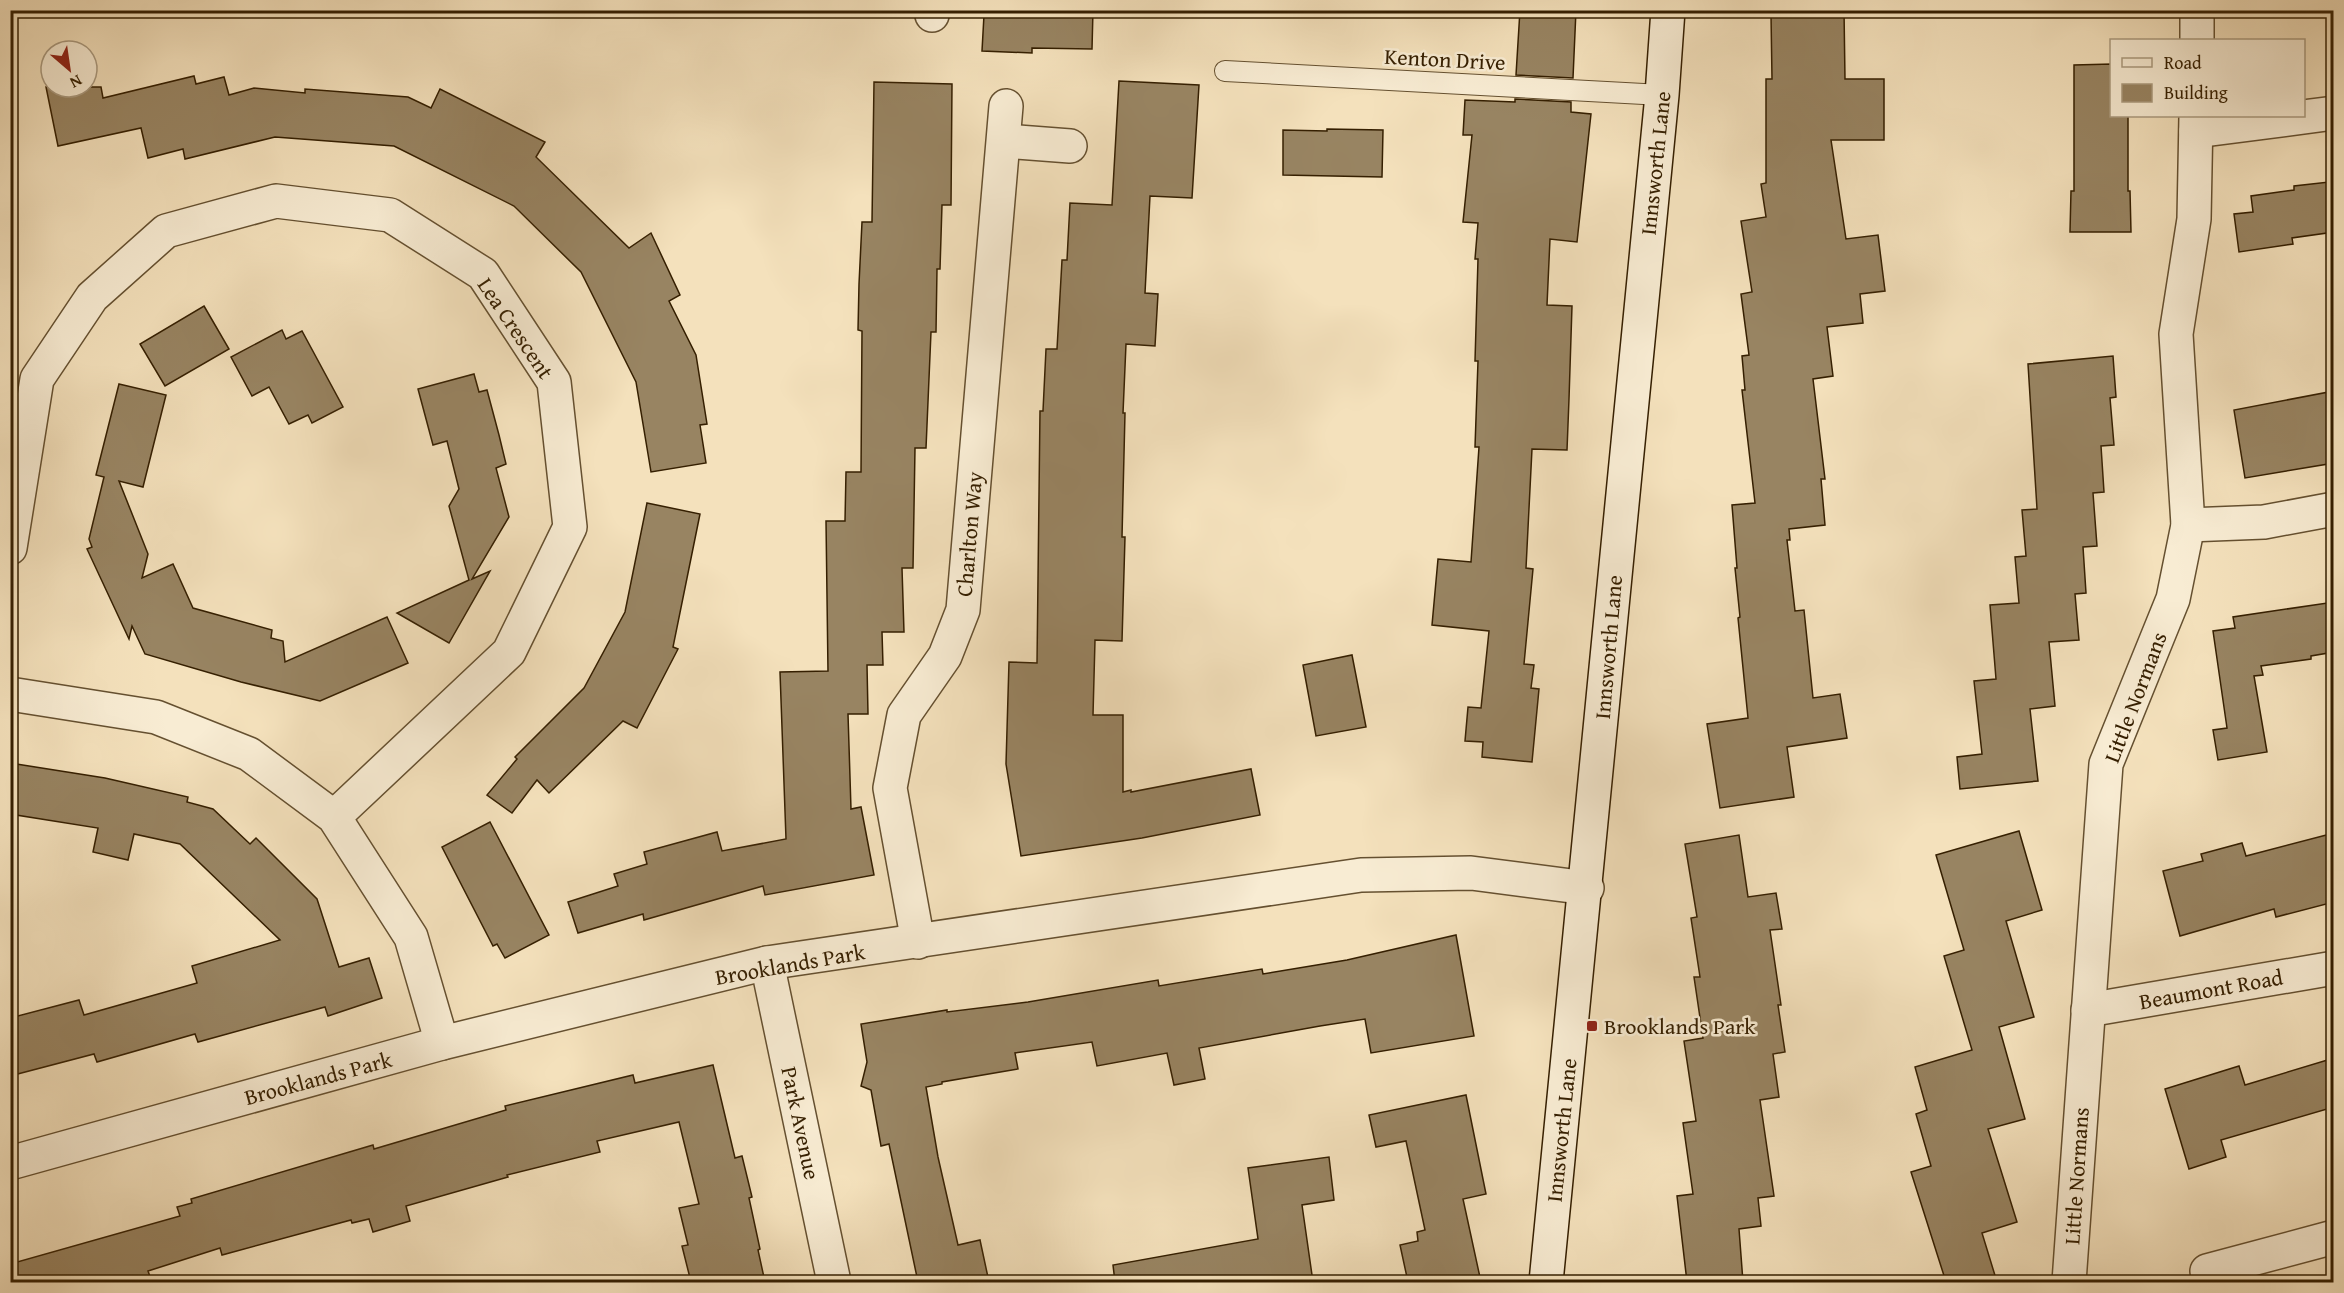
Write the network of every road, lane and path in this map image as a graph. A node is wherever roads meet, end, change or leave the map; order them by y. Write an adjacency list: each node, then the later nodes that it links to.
1 (1668, 10): 5 (street, Innsworth Lane)
2 (2197, 10): 3 (street)
3 (2196, 39)
4 (1225, 71): 5 (lane, Kenton Drive)
5 (1662, 95): 18 (street, Innsworth Lane)
6 (1006, 106): 11 (street, Charlton Way)
7 (2334, 113): 8 (street)
8 (2305, 115)
9 (2279, 117): 10 (street)
10 (2196, 123): 14 (street, Little Normans)
11 (1004, 141): 12 (street); 19 (street, Charlton Way)
12 (1070, 146)
13 (2334, 509): 14 (street)
14 (2188, 525): 22 (street, Little Normans)
15 (10, 548): 17 (street, Lea Crescent)
16 (10, 694): 17 (street)
17 (334, 817): 23 (street)
18 (1587, 888): 19 (street, Brooklands Park); 28 (street, Innsworth Lane)
19 (918, 942): 20 (street, Brooklands Park)
20 (767, 963): 23 (street, Brooklands Park); 27 (street, Park Avenue)
21 (2334, 968): 22 (street, Beaumont Road)
22 (2088, 1010): 29 (street, Little Normans)
23 (442, 1043): 24 (street, Brooklands Park)
24 (10, 1163)
25 (2334, 1237): 26 (street)
26 (2207, 1270)
27 (834, 1282)
28 (1546, 1282)
29 (2069, 1282)

